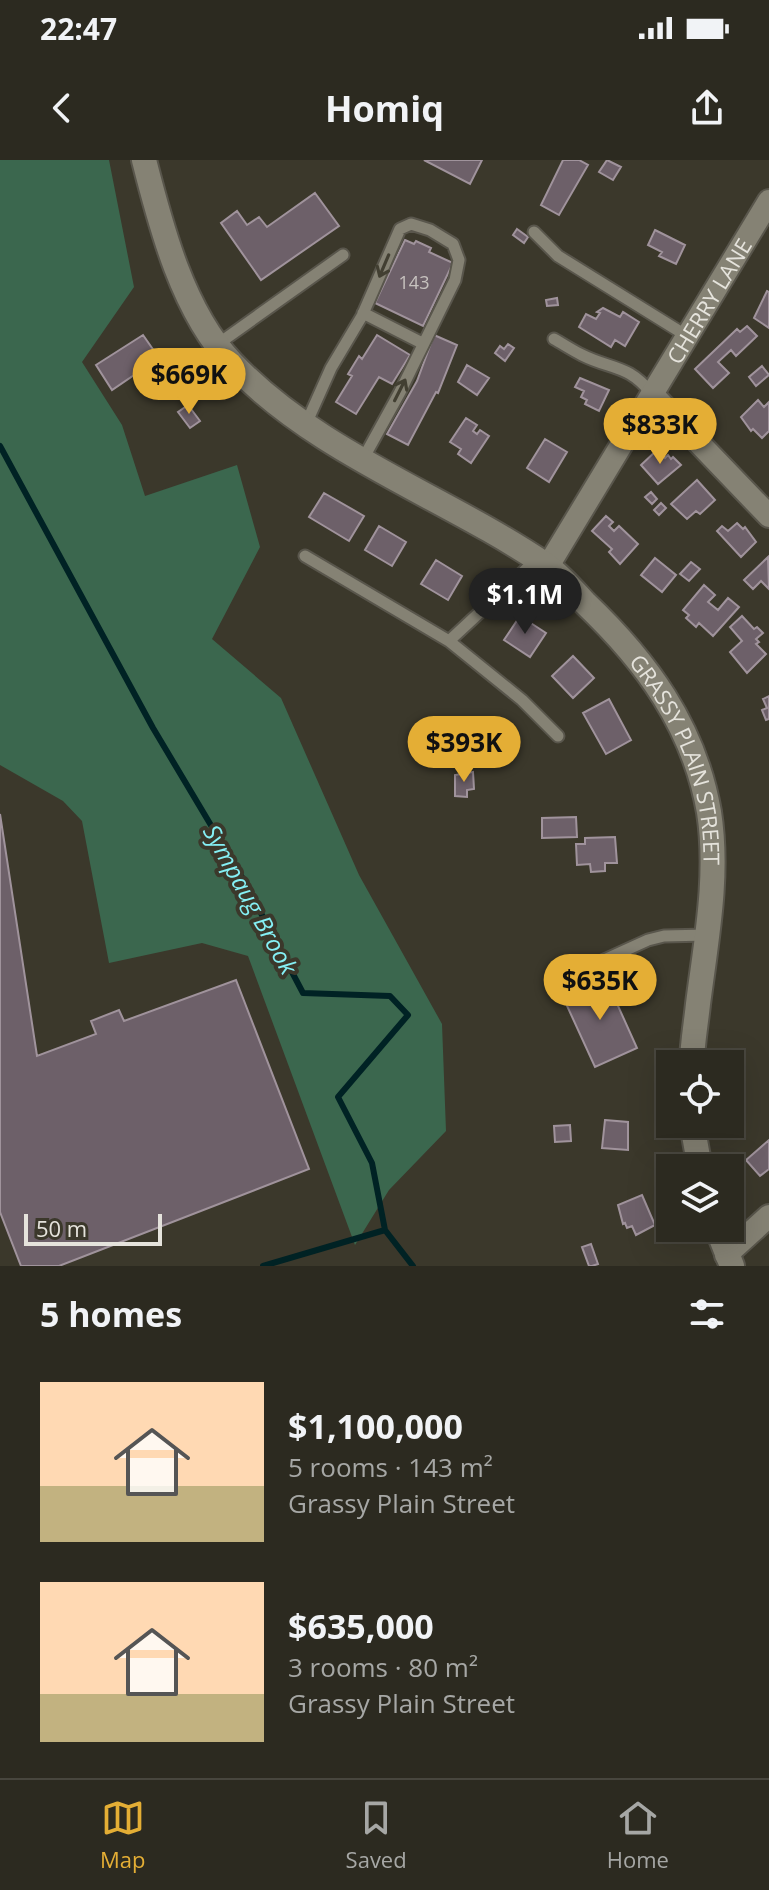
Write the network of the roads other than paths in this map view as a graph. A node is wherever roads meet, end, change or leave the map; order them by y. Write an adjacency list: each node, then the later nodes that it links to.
1 (144, 160): 9 (main road, GRASSY PLAIN STREET)
2 (769, 201): 6 (street, CHERRY LANE)
3 (534, 232): 6 (lane)
4 (343, 255): 9 (lane)
5 (363, 313): 8 (lane); 8 (lane, one-way to 5); 11 (lane)
6 (687, 336): 10 (street, CHERRY LANE)
7 (554, 339): 10 (lane)
8 (422, 343): 12 (lane, one-way to 8)
9 (218, 344): 11 (main road, GRASSY PLAIN STREET)
10 (652, 394): 13 (street); 15 (street, CHERRY LANE)
11 (306, 424): 12 (main road, GRASSY PLAIN STREET)
12 (363, 459): 15 (main road, GRASSY PLAIN STREET)
13 (769, 516)
14 (305, 556): 16 (lane)
15 (542, 563): 16 (lane); 18 (main road, GRASSY PLAIN STREET)
16 (449, 641): 17 (lane)
17 (558, 736)
18 (707, 935): 19 (lane); 20 (main road, GRASSY PLAIN STREET)
19 (569, 976)
20 (694, 1050)
21 (769, 1216): 22 (street)
22 (729, 1260)

